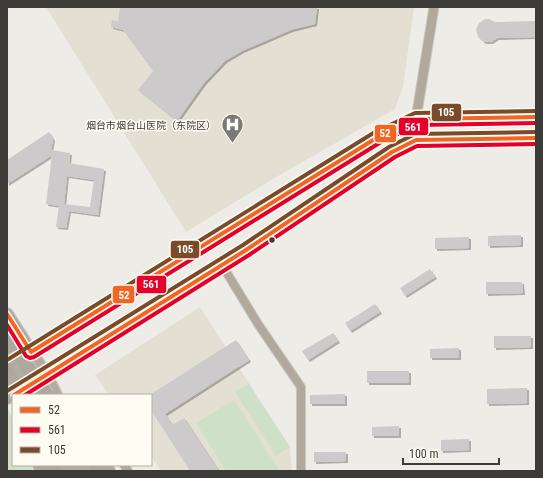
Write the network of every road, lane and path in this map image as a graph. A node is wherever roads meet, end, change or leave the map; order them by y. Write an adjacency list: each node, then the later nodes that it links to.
1 (434, 7): 3 (street)
2 (536, 117): 3 (main road)
3 (416, 119): 5 (street); 10 (main road)
4 (536, 138): 5 (main road)
5 (416, 140): 6 (main road)
6 (222, 265): 13 (main road); 20 (street)
7 (7, 314): 10 (main road)
8 (7, 337): 17 (highway, bridge)
9 (7, 340): 16 (main road, bridge)
10 (31, 352): 12 (main road); 13 (main road)
11 (7, 356): 15 (main road, bridge)
12 (7, 369): 19 (highway, bridge)
13 (46, 375): 14 (main road); 18 (main road)
14 (13, 394)
15 (30, 394)
16 (41, 394)
17 (46, 394)
18 (56, 394)
19 (11, 395)
20 (301, 471)

